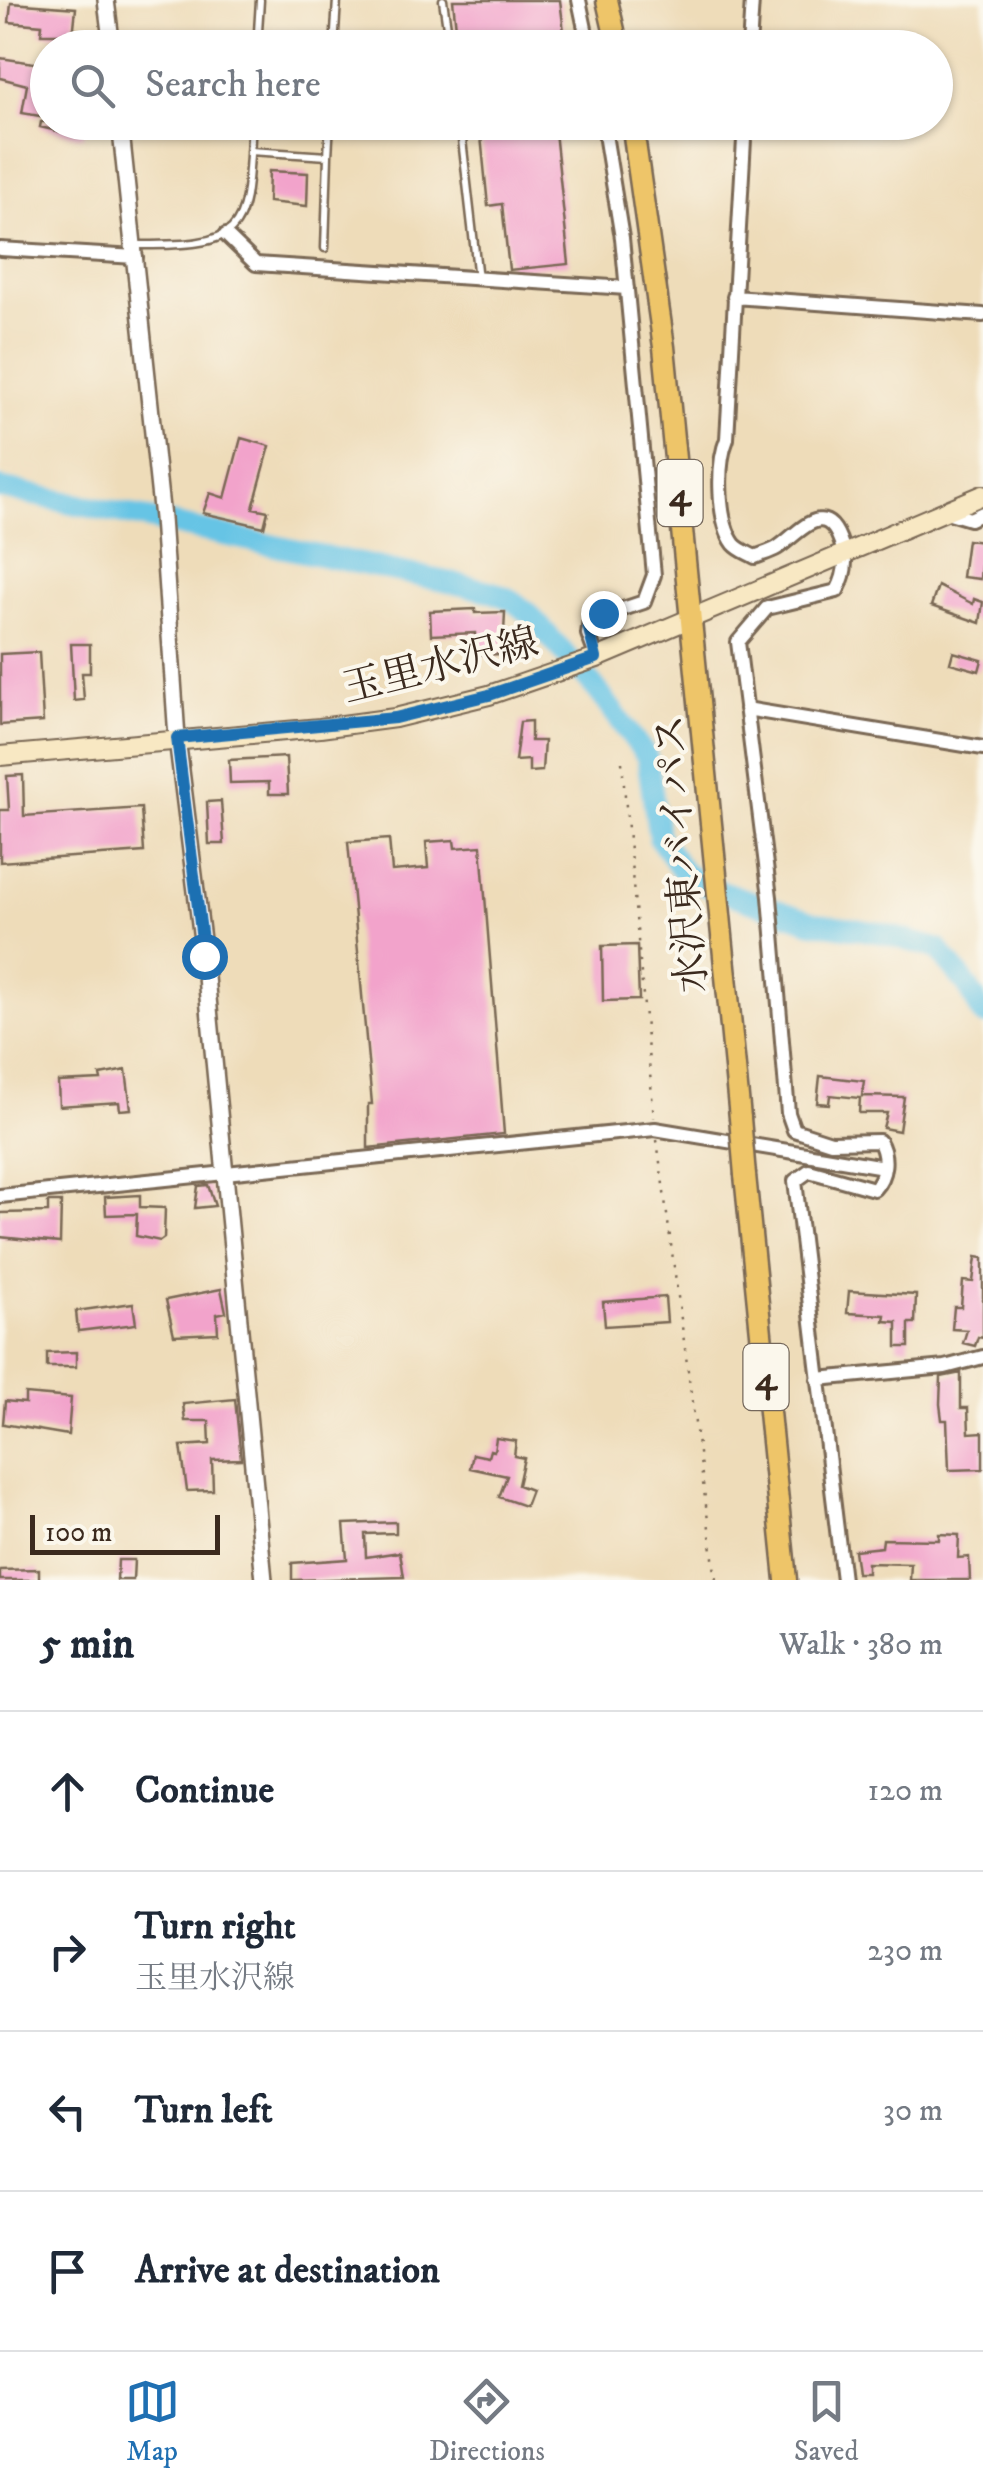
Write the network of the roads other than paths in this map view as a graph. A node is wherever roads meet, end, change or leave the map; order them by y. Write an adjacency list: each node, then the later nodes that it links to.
1 (106, 0): 8 (street)
2 (260, 0): 9 (lane)
3 (337, 0): 10 (lane)
4 (443, 0): 11 (lane)
5 (579, 0): 12 (street)
6 (607, 0): 13 (highway)
7 (752, 0): 14 (street)
8 (110, 30)
9 (258, 30)
10 (335, 30)
11 (447, 30)
12 (585, 30)
13 (614, 30)
14 (750, 30)
15 (122, 140): 27 (street)
16 (251, 140): 22 (lane)
17 (329, 140): 23 (lane)
18 (462, 140): 28 (lane)
19 (605, 140): 29 (street)
20 (635, 140): 36 (highway, 水沢東バイパス / 4)
21 (744, 140): 30 (street)
22 (250, 151): 23 (lane); 24 (lane)
23 (328, 156): 26 (lane)
24 (226, 235): 27 (lane); 28 (street)
25 (0, 248): 27 (street)
26 (325, 248)
27 (135, 251): 39 (street)
28 (478, 279): 29 (street)
29 (626, 288): 37 (street)
30 (734, 297): 31 (street); 35 (street)
31 (983, 315)
32 (983, 495): 33 (main road, 玉里水沢線)
33 (944, 511): 34 (street); 35 (main road, 玉里水沢線)
34 (983, 513)
35 (844, 550): 36 (main road, 玉里水沢線); 38 (street)
36 (693, 615): 37 (main road, 玉里水沢線); 48 (highway, 水沢東バイパス / 4, bridge)
37 (596, 658): 39 (main road, 玉里水沢線)
38 (746, 709): 40 (street); 42 (street)
39 (177, 738): 41 (main road, 玉里水沢線); 43 (street)
40 (983, 748)
41 (0, 756)
42 (884, 1167): 43 (street); 46 (street)
43 (226, 1172): 44 (street); 47 (street)
44 (0, 1196)
45 (983, 1357): 46 (street)
46 (818, 1379): 49 (street)
47 (264, 1580)
48 (786, 1580)
49 (842, 1580)

